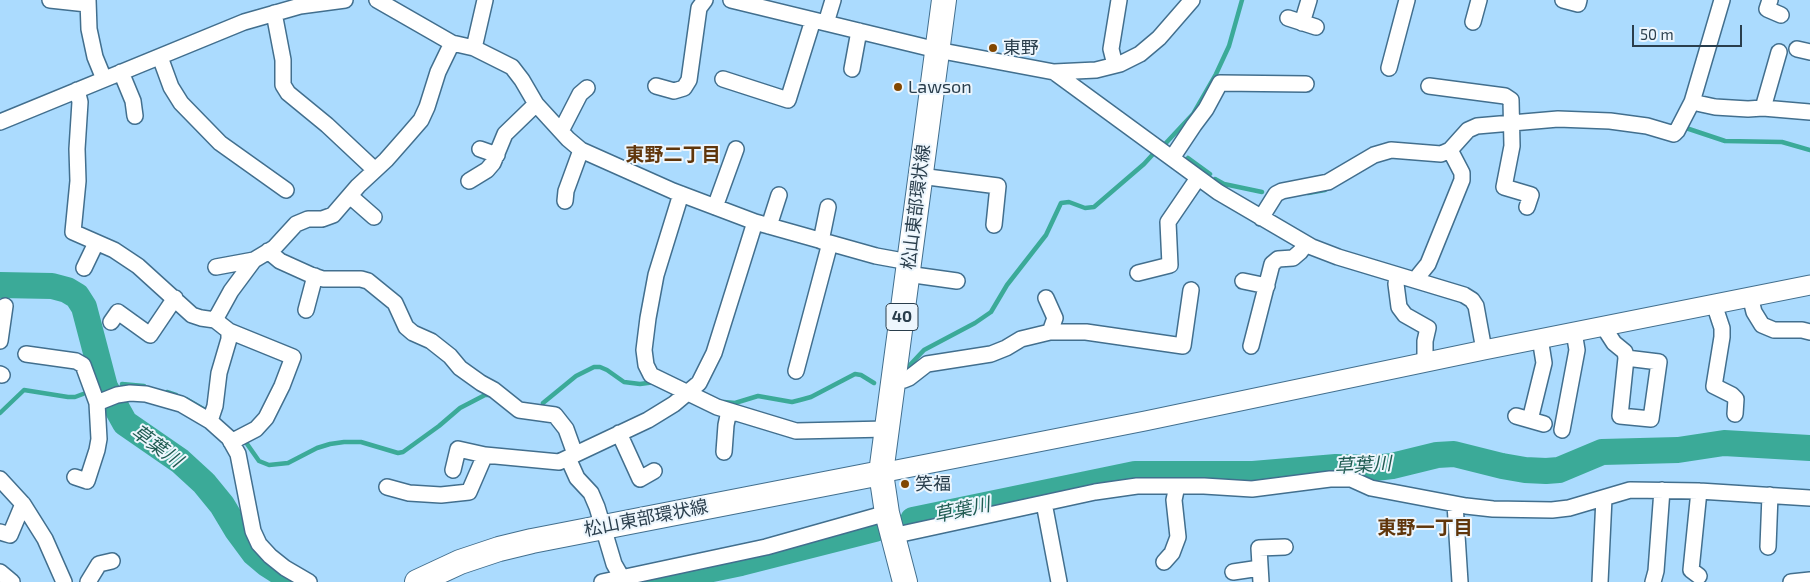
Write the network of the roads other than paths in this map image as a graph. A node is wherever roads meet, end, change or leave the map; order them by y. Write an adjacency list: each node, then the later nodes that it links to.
1 (50, 0): 18 (street)
2 (345, 0): 20 (street)
3 (377, 0): 26 (street)
4 (485, 0): 27 (street)
5 (705, 0): 41 (street)
6 (731, 0): 19 (street)
7 (832, 0): 22 (street)
8 (944, 0): 28 (main road, 松山東部環状線 / 40)
9 (1119, 0): 32 (street)
10 (1192, 0): 32 (street)
11 (1309, 0): 23 (street)
12 (1407, 0): 31 (street)
13 (1478, 0): 24 (street)
14 (1563, 0): 15 (street)
15 (1579, 0)
16 (1722, 0): 45 (street)
17 (1770, 0): 21 (street)
18 (88, 2): 40 (street)
19 (760, 3): 22 (street)
20 (274, 13): 30 (street); 59 (street)
21 (1781, 15)
22 (819, 21): 25 (street); 38 (street)
23 (1302, 22)
24 (1473, 22)
25 (859, 31): 28 (street); 34 (street)
26 (452, 43): 27 (street); 59 (street)
27 (474, 48): 46 (street)
28 (937, 50): 36 (street); 60 (main road, 松山東部環状線 / 40)
29 (1779, 52): 33 (street)
30 (160, 57): 35 (street); 63 (street)
31 (1387, 58)
32 (1115, 65): 36 (street)
33 (1774, 68): 37 (street); 47 (street)
34 (852, 69)
35 (121, 72): 40 (street); 49 (street)
36 (1054, 72): 58 (street)
37 (1789, 72)
38 (723, 79)
39 (1298, 79): 58 (street)
40 (104, 80): 44 (street)
41 (656, 86)
42 (1428, 86): 51 (street)
43 (588, 88): 52 (street)
44 (77, 90): 50 (street); 76 (street)
45 (1692, 102): 47 (street); 51 (street)
46 (536, 104): 52 (street); 57 (street)
47 (1763, 108): 48 (street)
48 (1810, 112)
49 (134, 116)
50 (0, 122)
51 (1511, 123): 56 (street); 70 (street)
52 (561, 131): 55 (street)
53 (480, 149): 57 (street)
54 (736, 149): 68 (street)
55 (581, 150): 64 (street); 67 (street)
56 (1450, 150): 72 (street); 86 (street)
57 (496, 155): 62 (street)
58 (1172, 158): 61 (street)
59 (375, 170): 66 (street)
60 (920, 176): 74 (street); 82 (main road, 松山東部環状線 / 40)
61 (1198, 178): 72 (street); 83 (street)
62 (469, 181)
63 (286, 190)
64 (681, 194): 68 (street); 114 (street)
65 (779, 195): 73 (street)
66 (350, 196): 71 (street); 78 (street)
67 (565, 201)
68 (715, 207): 73 (street)
69 (828, 207): 75 (street)
70 (1527, 207)
71 (374, 217)
72 (1261, 218): 77 (street)
73 (762, 224): 75 (street); 114 (street)
74 (994, 226)
75 (826, 242): 82 (street); 112 (street)
76 (96, 243): 81 (street); 93 (street)
77 (1306, 244): 84 (street); 90 (street)
78 (268, 252): 79 (street); 85 (street)
79 (254, 260): 80 (street); 98 (street)
80 (216, 267)
81 (84, 268)
82 (908, 268): 87 (street); 113 (main road, 松山東部環状線 / 40)
83 (1138, 273)
84 (1398, 275): 86 (street); 111 (street)
85 (315, 276): 96 (street); 126 (street)
86 (1415, 280): 108 (street)
87 (957, 281)
88 (1243, 281): 90 (street)
89 (1810, 285): 92 (street)
90 (1267, 286): 107 (street)
91 (1191, 290): 102 (street)
92 (1750, 296): 95 (street); 104 (street)
93 (175, 298): 98 (street); 99 (street)
94 (1046, 298): 102 (street)
95 (1714, 304): 100 (street); 117 (street)
96 (306, 310)
97 (9, 314): 106 (street)
98 (216, 320): 101 (street)
99 (111, 322)
100 (1603, 326): 103 (street); 110 (street)
101 (228, 331): 119 (street); 123 (street)
102 (1050, 332): 113 (street)
103 (1574, 332): 105 (street); 121 (street)
104 (1810, 332)
105 (1540, 338): 108 (street); 118 (street)
106 (0, 341)
107 (1251, 346)
108 (1484, 350): 111 (street)
109 (26, 354): 115 (street)
110 (1626, 358)
111 (1425, 362): 129 (street)
112 (796, 371)
113 (894, 380): 120 (main road, 松山東部環状線 / 40)
114 (690, 393): 116 (street); 122 (street)
115 (106, 400): 119 (street); 130 (street)
116 (729, 411): 120 (street); 124 (street)
117 (1735, 414)
118 (1530, 420)
119 (210, 421): 123 (street)
120 (887, 429): 129 (main road, 松山東部環状線 / 40)
121 (1562, 430)
122 (619, 434): 126 (street); 128 (street)
123 (231, 442): 159 (street)
124 (724, 452)
125 (485, 455): 126 (street); 127 (street); 133 (street)
126 (572, 456): 143 (street)
127 (453, 470)
128 (654, 471)
129 (881, 473): 142 (main road, 松山東部環状線 / 40); 143 (main road, 松山東部環状線)
130 (75, 477)
131 (0, 479): 140 (street)
132 (1177, 486): 139 (street); 141 (street); 149 (street)
133 (387, 487)
134 (1662, 490): 135 (street); 137 (street); 166 (street)
135 (1699, 491): 136 (street); 153 (street)
136 (1770, 495): 138 (street); 147 (street)
137 (1604, 498): 141 (street); 165 (street)
138 (1810, 498)
139 (1044, 503): 145 (street); 163 (street)
140 (23, 504): 144 (street); 157 (street)
141 (1455, 504): 164 (street)
142 (887, 513): 145 (main road, 松山東部環状線 / 40); 154 (street)
143 (603, 526): 154 (street); 160 (main road, 松山東部環状線)
144 (0, 532)
145 (892, 536): 162 (main road, 松山東部環状線 / 40)
146 (1286, 547): 152 (street)
147 (1768, 547)
148 (112, 561): 158 (street)
149 (1164, 562)
150 (0, 572): 156 (street)
151 (1233, 572): 152 (street)
152 (1261, 575)
153 (1699, 576)
154 (622, 578): 161 (street)
155 (1810, 580): 167 (street)
156 (12, 582)
157 (64, 582)
158 (88, 582)
159 (309, 582)
160 (417, 582)
161 (602, 582)
162 (905, 582)
163 (1059, 582)
164 (1460, 582)
165 (1600, 582)
166 (1652, 582)
167 (1791, 582)

